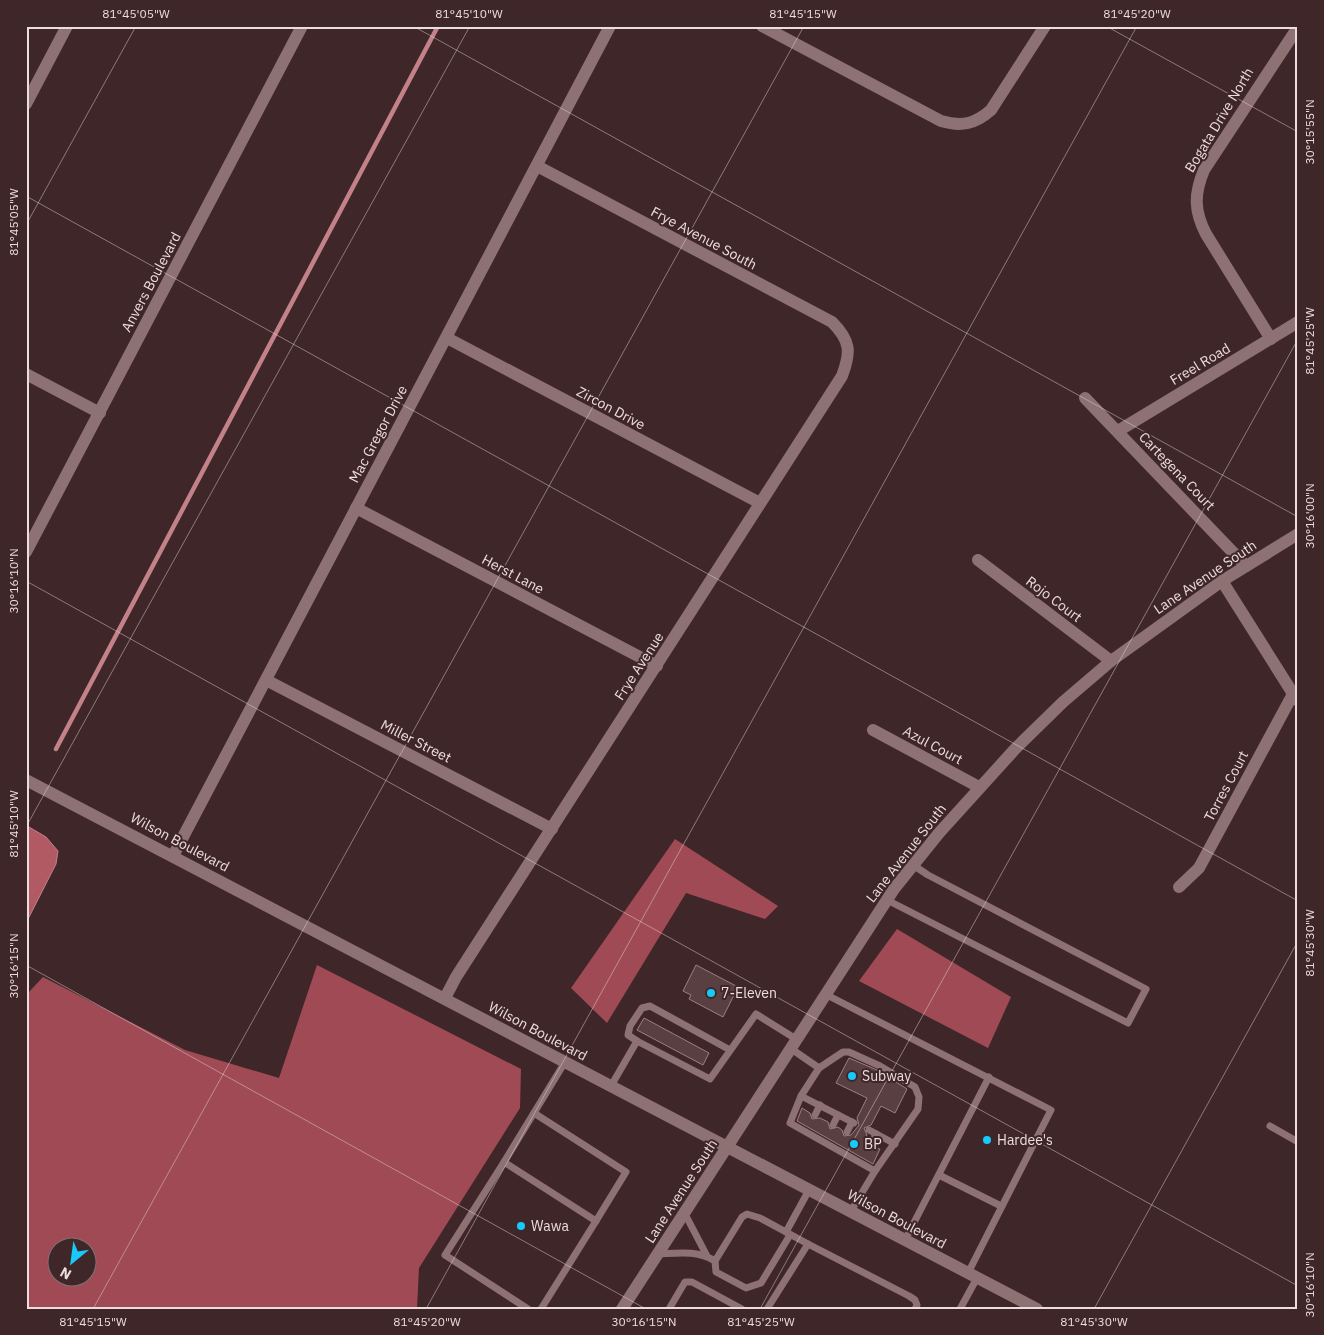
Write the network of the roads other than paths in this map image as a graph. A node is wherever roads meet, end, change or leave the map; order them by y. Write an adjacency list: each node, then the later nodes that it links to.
1 (67, 26): 7 (street)
2 (302, 26): 15 (street, Anvers Boulevard)
3 (610, 26): 8 (street, Mac Gregor Drive)
4 (762, 26): 5 (street)
5 (1045, 26)
6 (1298, 26): 11 (street, Bogata Drive North)
7 (26, 104)
8 (537, 166): 10 (street, Mac Gregor Drive); 12 (street, Frye Avenue South)
9 (1298, 322): 11 (street, Freel Road)
10 (447, 338): 17 (street, Zircon Drive); 18 (street, Mac Gregor Drive)
11 (1271, 339): 16 (street, Freel Road)
12 (848, 346): 17 (street, Frye Avenue)
13 (26, 374): 15 (street)
14 (1085, 398): 16 (street, Cartegena Court)
15 (100, 413): 20 (street, Anvers Boulevard)
16 (1118, 431): 22 (street, Cartegena Court)
17 (760, 504): 25 (street, Frye Avenue)
18 (356, 508): 25 (street, Herst Lane); 26 (street, Mac Gregor Drive)
19 (1298, 534): 22 (street, Lane Avenue South)
20 (26, 552)
21 (978, 560): 24 (street, Rojo Court)
22 (1246, 566): 23 (street, Lane Avenue South)
23 (1222, 581): 24 (street, Lane Avenue South); 27 (street)
24 (1111, 662): 30 (street, Lane Avenue South)
25 (657, 666): 31 (street, Frye Avenue)
26 (266, 680): 31 (street, Miller Street); 32 (street, Mac Gregor Drive)
27 (1295, 698): 34 (street, Torres Court)
28 (873, 730): 30 (street, Azul Court)
29 (26, 780): 32 (street, Wilson Boulevard)
30 (980, 787): 33 (street, Lane Avenue South)
31 (552, 829): 37 (street, Frye Avenue)
32 (173, 856): 37 (street, Wilson Boulevard)
33 (913, 865): 35 (street, Lane Avenue South); 35 (lane)
34 (1179, 887)
35 (887, 900): 36 (street, Lane Avenue South)
36 (825, 994): 39 (street, Lane Avenue South); 43 (lane)
37 (445, 998): 41 (street, Wilson Boulevard)
38 (637, 1041): 40 (lane); 40 (lane); 44 (lane)
39 (793, 1043): 40 (lane); 42 (lane); 56 (street, Lane Avenue South)
40 (730, 1050)
41 (565, 1062): 44 (street, Wilson Boulevard); 47 (lane)
42 (819, 1068): 45 (lane); 55 (lane)
43 (989, 1077): 59 (lane); 61 (lane)
44 (611, 1086): 56 (street, Wilson Boulevard)
45 (802, 1096): 46 (lane); 58 (lane)
46 (820, 1105): 48 (lane); 49 (lane)
47 (534, 1113): 57 (lane); 64 (lane)
48 (815, 1115)
49 (838, 1115): 50 (lane); 52 (lane)
50 (833, 1124)
51 (1270, 1126): 53 (lane)
52 (847, 1132)
53 (1298, 1142)
54 (870, 1144): 55 (lane)
55 (895, 1144): 58 (lane)
56 (727, 1147): 60 (street, Wilson Boulevard); 63 (street, Lane Avenue South)
57 (504, 1162): 64 (lane); 72 (lane)
58 (875, 1171): 62 (lane)
59 (939, 1175): 61 (lane); 66 (lane)
60 (809, 1190): 62 (street, Wilson Boulevard); 65 (lane)
61 (1001, 1206): 71 (lane)
62 (851, 1211): 66 (street, Wilson Boulevard)
63 (685, 1214): 68 (street, Lane Avenue South); 69 (lane)
64 (596, 1220): 73 (lane)
65 (788, 1233): 67 (lane); 70 (lane); 70 (lane)
66 (905, 1240): 71 (street, Wilson Boulevard)
67 (808, 1244): 77 (lane); 78 (lane)
68 (659, 1254): 69 (lane); 74 (street, Lane Avenue South)
69 (706, 1256): 70 (lane)
70 (715, 1261)
71 (972, 1275): 79 (lane); 80 (street, Wilson Boulevard)
72 (528, 1309)
73 (541, 1309)
74 (622, 1309)
75 (669, 1309): 76 (lane)
76 (742, 1309)
77 (767, 1309)
78 (915, 1309)
79 (960, 1309)
80 (1036, 1309)

